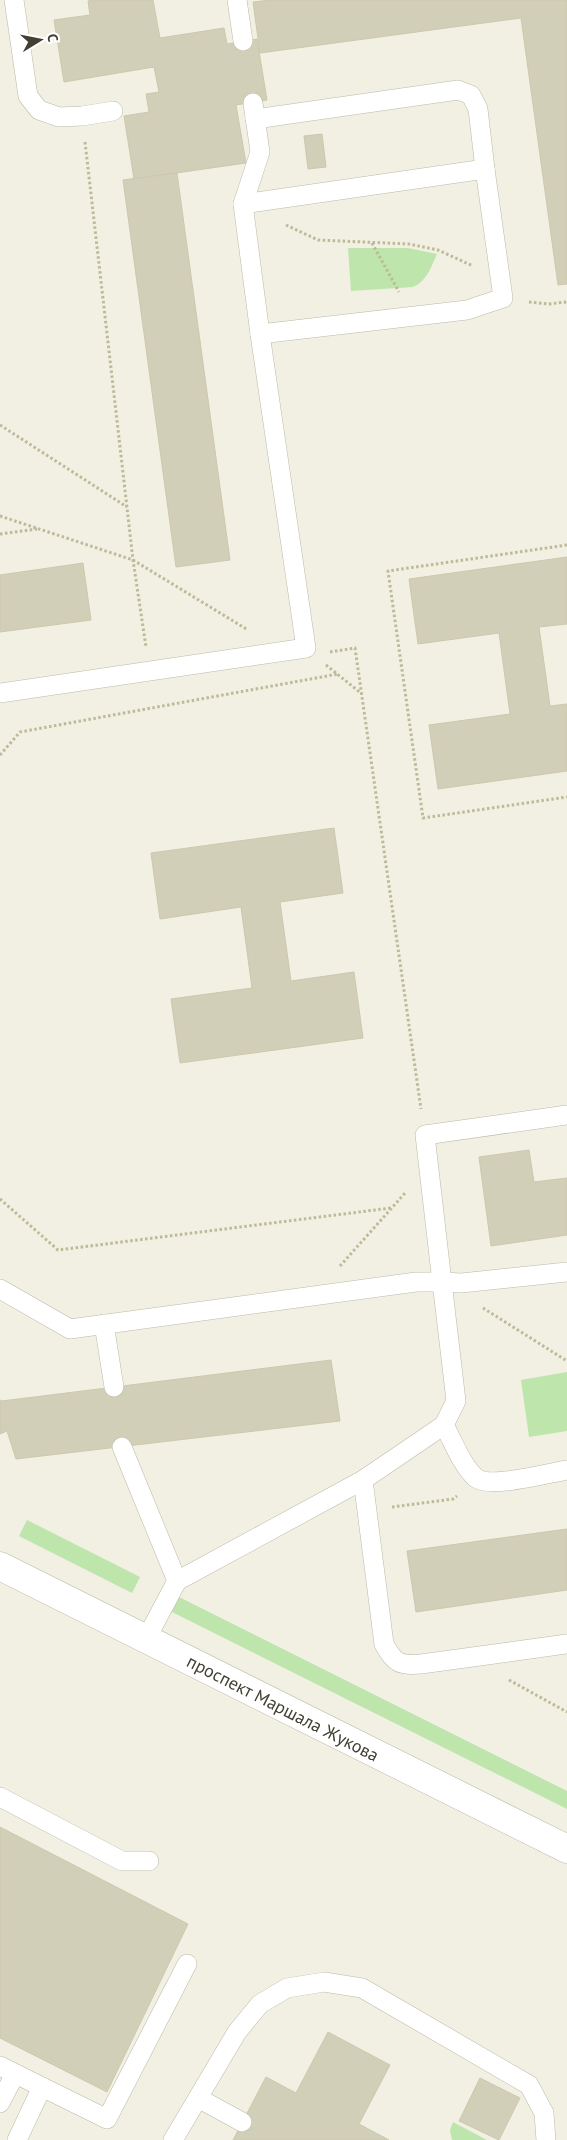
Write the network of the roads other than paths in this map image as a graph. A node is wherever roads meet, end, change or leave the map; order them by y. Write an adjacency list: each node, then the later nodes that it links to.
1 (14, 0): 4 (lane)
2 (237, 0): 3 (lane)
3 (243, 41)
4 (114, 111)
5 (485, 170): 6 (lane); 6 (lane); 7 (lane)
6 (243, 204): 7 (lane)
7 (260, 334): 8 (lane)
8 (0, 693)
9 (567, 1115): 11 (lane)
10 (567, 1272): 11 (lane)
11 (442, 1282): 13 (lane); 15 (lane)
12 (0, 1289): 13 (lane)
13 (104, 1324): 14 (lane)
14 (114, 1387)
15 (444, 1425): 17 (lane); 18 (lane)
16 (122, 1447): 20 (lane)
17 (567, 1470)
18 (362, 1480): 20 (lane); 22 (lane)
19 (0, 1566): 21 (street, проспект Маршала Жукова)
20 (177, 1582): 21 (lane)
21 (146, 1639): 24 (street, проспект Маршала Жукова)
22 (567, 1644)
23 (0, 1797): 25 (lane)
24 (567, 1849)
25 (149, 1861)
26 (187, 1964): 28 (lane)
27 (8, 2070): 28 (lane); 30 (lane)
28 (42, 2087): 32 (lane)
29 (198, 2098): 31 (lane); 33 (lane); 34 (lane)
30 (0, 2103)
31 (242, 2122)
32 (16, 2140)
33 (174, 2140)
34 (546, 2140)

